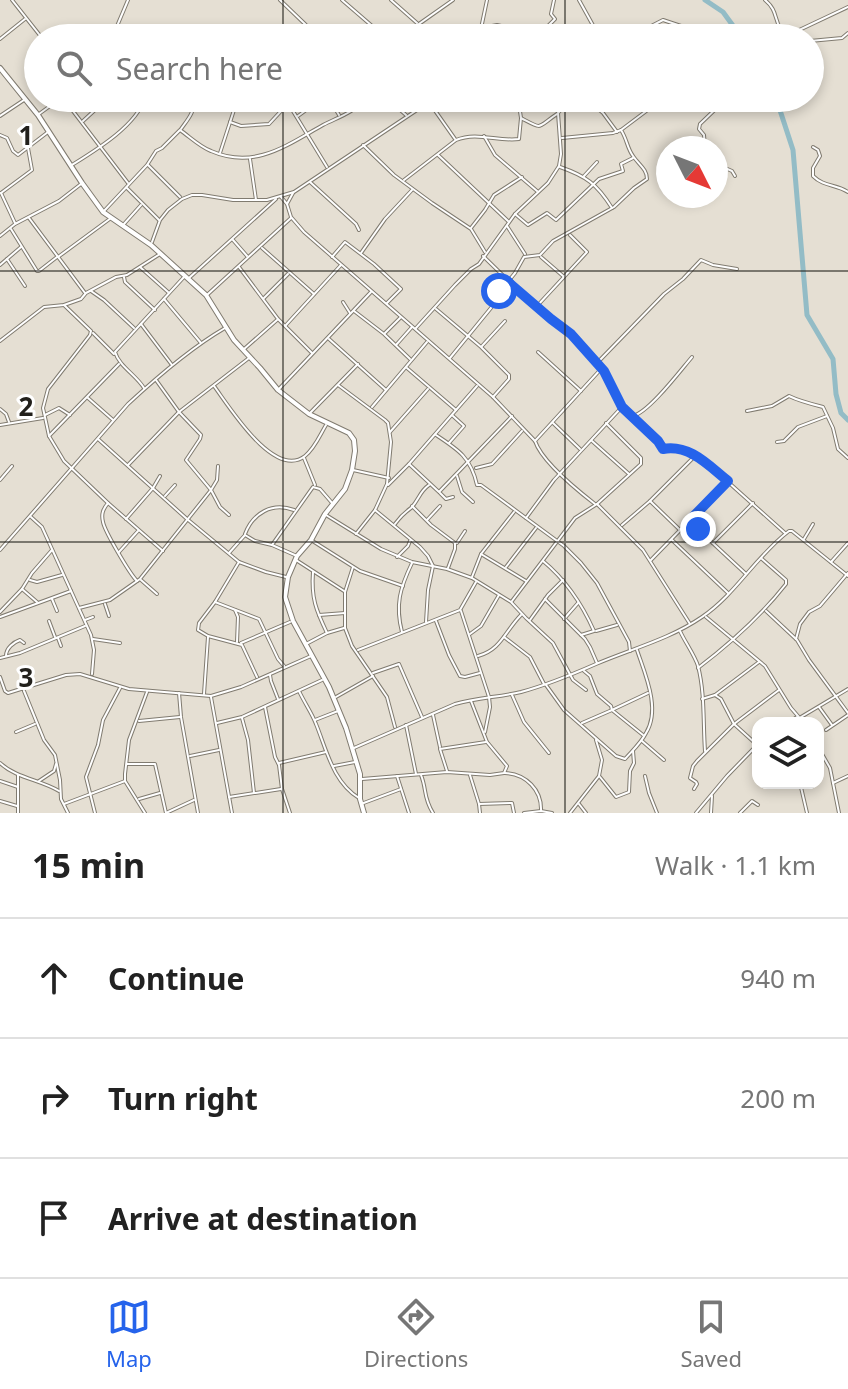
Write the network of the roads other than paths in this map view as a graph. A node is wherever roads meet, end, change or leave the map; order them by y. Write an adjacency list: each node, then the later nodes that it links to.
1 (12, 0): 12 (street)
2 (128, 0): 14 (street)
3 (280, 0): 15 (street)
4 (342, 0): 16 (street)
5 (391, 0): 17 (street)
6 (453, 0): 17 (street)
7 (487, 0): 18 (street)
8 (554, 0): 19 (street)
9 (579, 0): 20 (street)
10 (765, 0): 23 (street)
11 (848, 7): 24 (street)
12 (26, 18): 13 (street); 26 (street)
13 (31, 24)
14 (118, 24)
15 (305, 24)
16 (371, 24)
17 (418, 24)
18 (483, 24)
19 (550, 24)
20 (591, 24)
21 (655, 24): 22 (street)
22 (675, 24)
23 (778, 24)
24 (813, 24)
25 (848, 33): 27 (street)
26 (0, 39)
27 (824, 40)
28 (0, 68): 29 (street)
29 (24, 98)
30 (24, 100): 52 (street)
31 (36, 112): 51 (street)
32 (42, 112): 51 (street)
33 (74, 112): 57 (street)
34 (93, 112): 57 (street)
35 (137, 112): 70 (street)
36 (192, 112): 59 (street)
37 (233, 112): 58 (street)
38 (280, 112): 58 (street)
39 (294, 112): 55 (street)
40 (304, 112): 55 (street)
41 (336, 112): 53 (street)
42 (349, 112): 53 (street)
43 (402, 112): 54 (street)
44 (413, 112): 54 (street)
45 (436, 112): 67 (street)
46 (520, 112): 56 (street)
47 (602, 112): 61 (street)
48 (645, 112): 61 (street)
49 (712, 112): 65 (street)
50 (558, 113): 56 (street); 66 (street)
51 (38, 115): 60 (street)
52 (0, 116)
53 (339, 116): 63 (street)
54 (407, 116): 68 (street)
55 (297, 117): 63 (street)
56 (521, 118): 64 (street)
57 (83, 122): 70 (street)
58 (230, 122): 72 (street)
59 (180, 130): 72 (street); 77 (street)
60 (49, 131): 69 (street); 78 (street)
61 (619, 131): 66 (street); 74 (street)
62 (0, 135): 69 (street)
63 (308, 135): 75 (street); 80 (street)
64 (484, 136): 67 (street); 84 (street)
65 (704, 136)
66 (560, 138): 79 (street)
67 (456, 140): 73 (street)
68 (363, 145): 80 (street); 86 (street)
69 (28, 147): 94 (street)
70 (101, 147): 78 (street); 89 (street)
71 (813, 147): 93 (street)
72 (219, 154): 75 (street)
73 (438, 155): 86 (street); 98 (street)
74 (635, 158): 88 (street); 101 (street)
75 (250, 159): 97 (street)
76 (597, 162): 82 (street)
77 (147, 165): 89 (street); 96 (street)
78 (71, 166): 87 (street)
79 (559, 166): 82 (street); 92 (street)
80 (328, 168): 85 (street)
81 (728, 169): 83 (street)
82 (584, 176): 88 (street)
83 (735, 176)
84 (522, 177): 92 (street); 98 (street)
85 (309, 181): 91 (street); 113 (street)
86 (403, 181): 90 (street)
87 (82, 183): 102 (street); 104 (street)
88 (594, 184): 101 (street); 103 (street)
89 (127, 186): 99 (street); 102 (street)
90 (413, 189): 112 (street); 121 (street)
91 (294, 192): 95 (street); 100 (street)
92 (538, 192): 103 (street)
93 (848, 192)
94 (0, 193): 108 (street)
95 (279, 197): 97 (street); 100 (street); 116 (street)
96 (182, 199): 97 (street); 107 (street)
97 (256, 201)
98 (489, 203): 109 (street); 112 (street)
99 (142, 204): 107 (street); 110 (street)
100 (287, 204): 105 (street)
101 (612, 208): 114 (street)
102 (103, 212): 106 (street)
103 (515, 214): 109 (street)
104 (28, 217): 108 (street); 127 (street)
105 (291, 217): 119 (street); 126 (street)
106 (111, 218): 110 (street); 127 (street)
107 (160, 220): 117 (street)
108 (15, 224): 111 (street)
109 (508, 224): 122 (street); 123 (street)
110 (123, 225): 117 (street)
111 (11, 228): 115 (street); 118 (street)
112 (471, 229): 122 (street)
113 (359, 230)
114 (569, 234): 124 (street); 137 (street)
115 (0, 236)
116 (231, 238): 125 (street); 136 (street)
117 (151, 245): 120 (street)
118 (22, 246): 127 (street); 128 (street)
119 (260, 246): 125 (street); 134 (street)
120 (160, 254): 132 (street); 136 (street)
121 (360, 254): 126 (street); 149 (street)
122 (485, 255): 138 (street); 152 (street)
123 (526, 255): 124 (street); 138 (street)
124 (540, 255): 137 (street)
125 (248, 257): 131 (street)
126 (332, 257): 130 (street)
127 (57, 258): 142 (street)
128 (7, 259): 129 (street); 139 (street)
129 (0, 265)
130 (341, 265): 141 (street); 145 (street)
131 (238, 266): 144 (street); 147 (street)
132 (140, 267): 135 (street); 143 (street)
133 (737, 269): 182 (street)
134 (289, 273): 145 (street); 147 (street)
135 (124, 276): 140 (street); 153 (street)
136 (188, 276): 143 (street); 144 (street)
137 (564, 277): 151 (street)
138 (508, 282): 151 (street); 167 (street)
139 (25, 286)
140 (90, 291): 142 (street); 163 (street)
141 (371, 291): 149 (street); 154 (street)
142 (85, 293): 150 (street)
143 (169, 293): 146 (street)
144 (206, 295): 161 (street)
145 (314, 295): 160 (street)
146 (164, 299): 153 (street); 170 (street)
147 (263, 299): 157 (street)
148 (343, 302): 155 (street)
149 (386, 304): 156 (street)
150 (64, 305): 164 (street); 168 (street)
151 (538, 306): 182 (street)
152 (436, 308): 162 (street); 167 (street)
153 (155, 310): 159 (street)
154 (354, 310): 155 (street); 165 (street)
155 (350, 314): 166 (street)
156 (401, 317): 162 (street); 165 (street)
157 (278, 319): 160 (street); 173 (street)
158 (505, 321): 172 (street)
159 (141, 324): 163 (street); 184 (street)
160 (285, 326): 175 (street)
161 (226, 327): 170 (street); 173 (street)
162 (414, 327): 169 (street); 171 (street)
163 (135, 329): 176 (street)
164 (91, 331): 176 (street); 210 (street)
165 (384, 334): 171 (street)
166 (328, 338): 175 (street); 183 (street)
167 (468, 338): 172 (street); 179 (street)
168 (0, 341)
169 (428, 341): 179 (street); 180 (street)
170 (201, 344): 184 (street)
171 (396, 345): 180 (street)
172 (481, 347): 196 (street)
173 (242, 350): 177 (street)
174 (538, 352): 195 (street)
175 (312, 353): 193 (street)
176 (114, 355): 181 (street)
177 (250, 357): 190 (street); 193 (street)
178 (692, 357): 208 (street)
179 (449, 358): 189 (street)
180 (411, 360): 185 (street)
181 (120, 363): 192 (street); 197 (street)
182 (597, 363): 186 (street)
183 (358, 364): 188 (street); 194 (street)
184 (173, 366): 187 (street)
185 (407, 368): 191 (street); 194 (street)
186 (601, 368): 195 (street); 198 (street)
187 (156, 380): 192 (street); 203 (street)
188 (338, 385): 199 (street); 204 (street)
189 (478, 385): 196 (street); 201 (street)
190 (214, 386): 203 (street); 228 (street)
191 (430, 387): 201 (street); 218 (street)
192 (145, 388): 211 (street)
193 (278, 390): 204 (street)
194 (387, 391): 199 (street)
195 (581, 391): 214 (street)
196 (493, 397): 207 (street)
197 (88, 398): 205 (street); 211 (street)
198 (622, 407): 208 (street); 215 (street)
199 (371, 408): 218 (street)
200 (0, 409): 213 (street)
201 (456, 411): 206 (street)
202 (747, 411): 209 (street)
203 (179, 412): 232 (street); 250 (street)
204 (309, 414): 212 (street)
205 (70, 415): 210 (street); 220 (street)
206 (452, 416): 219 (street); 225 (street)
207 (512, 416): 217 (street); 230 (street)
208 (632, 416): 227 (street)
209 (828, 416): 224 (street); 229 (street)
210 (44, 417): 213 (street); 220 (street)
211 (114, 421): 221 (street)
212 (328, 422): 228 (street); 237 (street)
213 (9, 423): 216 (street)
214 (552, 423): 223 (street); 226 (street)
215 (606, 423): 222 (street); 240 (street)
216 (0, 425)
217 (523, 430): 223 (street); 236 (street)
218 (389, 433): 242 (street)
219 (436, 435): 225 (street); 231 (street)
220 (49, 436): 235 (street)
221 (98, 439): 232 (street); 235 (street)
222 (591, 440): 226 (street); 240 (street)
223 (535, 441): 238 (street)
224 (777, 442)
225 (449, 444): 230 (street)
226 (581, 450): 238 (street)
227 (697, 455): 244 (street); 254 (street)
228 (304, 456): 247 (street)
229 (848, 458)
230 (469, 462): 236 (street); 239 (street)
231 (409, 464): 246 (street); 248 (street)
232 (128, 465): 249 (street)
233 (12, 466): 243 (street)
234 (218, 466): 250 (street)
235 (72, 468): 256 (street); 267 (street)
236 (473, 469): 264 (street)
237 (352, 470): 242 (street); 258 (street)
238 (559, 474): 259 (street); 268 (street)
239 (456, 475): 251 (street); 255 (street)
240 (630, 475): 259 (street)
241 (160, 476): 249 (street)
242 (389, 478): 248 (street)
243 (0, 480)
244 (728, 481): 257 (street); 272 (street)
245 (175, 485): 252 (street)
246 (431, 485): 251 (street); 260 (street)
247 (316, 486): 258 (street); 262 (street)
248 (387, 486): 263 (street)
249 (153, 488): 252 (street); 269 (street)
250 (211, 490): 266 (street); 270 (street)
251 (439, 492): 253 (street)
252 (164, 497): 270 (street)
253 (453, 497)
254 (650, 501): 276 (street); 278 (street)
255 (473, 502)
256 (108, 503): 269 (street); 295 (street)
257 (753, 503): 280 (street); 289 (street)
258 (334, 504): 265 (street)
259 (596, 504): 276 (street); 287 (street)
260 (412, 506): 271 (street); 274 (street)
261 (440, 506): 271 (street)
262 (295, 510): 281 (street); 290 (street)
263 (375, 510): 274 (street); 282 (street)
264 (515, 512): 268 (street); 297 (street)
265 (325, 514): 282 (street); 285 (street)
266 (229, 515)
267 (30, 517): 292 (street); 293 (street)
268 (526, 518): 275 (street)
269 (126, 519): 277 (street)
270 (187, 519): 294 (street); 296 (street)
271 (427, 521): 291 (street)
272 (689, 521): 278 (street); 289 (street)
273 (813, 524): 284 (street)
274 (393, 526): 286 (street)
275 (537, 526): 287 (street); 308 (street)
276 (620, 526): 301 (street)
277 (139, 530): 294 (street); 295 (street)
278 (680, 530): 283 (street)
279 (465, 531): 291 (street)
280 (786, 534): 284 (street); 300 (street)
281 (245, 535): 290 (street); 296 (street)
282 (355, 535): 298 (street)
283 (671, 539): 301 (street); 327 (street)
284 (804, 539): 305 (street)
285 (311, 540): 299 (street); 307 (street)
286 (410, 540): 298 (street); 306 (street)
287 (557, 542): 302 (street); 355 (street)
288 (848, 543): 305 (street)
289 (712, 544): 313 (street)
290 (272, 545): 299 (street)
291 (456, 546): 309 (street)
292 (0, 550)
293 (52, 550): 312 (street); 316 (street)
294 (163, 551): 317 (street)
295 (119, 552): 317 (street)
296 (228, 554): 303 (street)
297 (481, 554): 308 (street); 315 (street)
298 (397, 557): 304 (street)
299 (296, 558): 310 (street); 314 (street)
300 (761, 559): 313 (street); 338 (street)
301 (651, 560): 356 (street)
302 (543, 561): 318 (street); 320 (street)
303 (239, 562): 314 (street); 331 (street)
304 (412, 562): 306 (street); 321 (street)
305 (831, 562): 311 (street)
306 (433, 566): 309 (street); 354 (street)
307 (353, 567): 321 (street); 324 (street)
308 (505, 568): 320 (street)
309 (447, 569): 315 (street)
310 (313, 572): 324 (street); 343 (street)
311 (847, 574): 368 (street)
312 (63, 575): 316 (street); 323 (street)
313 (747, 575): 327 (street)
314 (288, 577): 351 (street)
315 (472, 578): 319 (street)
316 (28, 579): 322 (street)
317 (139, 580): 325 (street); 333 (street)
318 (563, 580): 329 (street); 334 (street)
319 (477, 581): 326 (street); 337 (street)
320 (527, 582): 332 (street)
321 (403, 586): 361 (street)
322 (22, 589): 330 (street); 340 (street)
323 (72, 591): 328 (street); 335 (street)
324 (345, 592): 341 (street)
325 (157, 594)
326 (499, 594): 332 (street); 363 (street)
327 (729, 594): 345 (street)
328 (52, 598): 330 (street); 339 (street)
329 (545, 599): 349 (street); 352 (street)
330 (38, 602): 346 (street)
331 (215, 602): 336 (street); 365 (street)
332 (511, 602): 342 (street)
333 (104, 603): 335 (street); 344 (street)
334 (579, 603): 349 (street); 358 (street)
335 (79, 608): 353 (street)
336 (234, 609): 360 (street); 373 (street)
337 (460, 610): 348 (street); 363 (street)
338 (765, 610): 368 (street); 370 (street)
339 (57, 611)
340 (0, 612)
341 (345, 613): 343 (street); 357 (street)
342 (522, 614): 352 (street); 366 (street)
343 (318, 615): 362 (street)
344 (109, 616)
345 (704, 616): 356 (street); 370 (street)
346 (0, 617)
347 (93, 617): 353 (street)
348 (436, 618): 354 (street); 388 (street)
349 (564, 619): 364 (street)
350 (49, 621): 367 (street)
351 (293, 621): 360 (street); 374 (street)
352 (529, 621): 391 (street)
353 (85, 623): 367 (street); 369 (street)
354 (425, 623): 361 (street)
355 (618, 625): 358 (street); 378 (street)
356 (690, 625): 359 (street)
357 (345, 628): 362 (street); 377 (street)
358 (594, 631): 364 (street)
359 (680, 631): 376 (street); 386 (street)
360 (266, 632): 373 (street); 385 (street)
361 (402, 632): 377 (street)
362 (327, 633): 374 (street)
363 (469, 634): 381 (street)
364 (581, 635): 384 (street)
365 (208, 636): 373 (street); 409 (street)
366 (504, 637): 381 (street); 396 (street)
367 (57, 638): 375 (street); 380 (street)
368 (796, 639): 412 (street)
369 (92, 640): 372 (street); 393 (street)
370 (735, 640): 383 (street); 386 (street)
371 (24, 643): 380 (street)
372 (120, 643)
373 (238, 643): 394 (street)
374 (306, 644): 379 (street)
375 (61, 646)
376 (637, 649): 378 (street); 405 (street)
377 (356, 651): 390 (street)
378 (630, 651): 384 (street)
379 (312, 655): 385 (street); 395 (street)
380 (6, 657): 382 (street)
381 (476, 657): 388 (street)
382 (0, 658)
383 (760, 662): 398 (street); 410 (street)
384 (597, 664): 387 (street)
385 (285, 667): 389 (street)
386 (698, 668): 415 (street)
387 (583, 670): 391 (street); 421 (street)
388 (481, 672): 413 (street)
389 (270, 674): 394 (street); 416 (street)
390 (373, 675): 414 (street); 427 (street); 436 (street)
391 (570, 676): 396 (street); 401 (street)
392 (0, 677): 404 (street)
393 (92, 677): 397 (street); 400 (street)
394 (258, 678): 411 (street)
395 (324, 679): 403 (street); 414 (street)
396 (545, 685): 408 (street); 433 (street)
397 (120, 687): 402 (street); 485 (street)
398 (780, 689): 426 (street); 434 (street)
399 (848, 689): 412 (street)
400 (23, 690): 404 (street); 431 (street)
401 (586, 690)
402 (147, 691): 406 (street); 429 (street)
403 (299, 691): 416 (street); 428 (street)
404 (6, 692): 407 (street)
405 (649, 692): 421 (street); 440 (street)
406 (179, 693): 409 (street); 424 (street)
407 (0, 694)
408 (512, 694): 413 (street); 452 (street)
409 (204, 695): 411 (street)
410 (715, 695): 415 (street); 434 (street)
411 (211, 696): 430 (street)
412 (835, 696): 419 (street); 423 (street)
413 (489, 697): 417 (street); 439 (street)
414 (334, 698): 420 (street)
415 (702, 699): 451 (street)
416 (278, 700): 418 (street)
417 (471, 700): 422 (street); 439 (street)
418 (265, 707): 425 (street); 456 (street)
419 (819, 707): 426 (street); 435 (street)
420 (339, 710): 428 (street); 445 (street)
421 (612, 710): 433 (street); 440 (street)
422 (433, 713): 427 (street); 446 (street)
423 (848, 714): 435 (street)
424 (181, 717): 429 (street); 454 (street)
425 (242, 717): 430 (street); 484 (street)
426 (799, 717)
427 (422, 718): 432 (street)
428 (315, 720): 450 (street)
429 (136, 721): 460 (street)
430 (216, 723): 447 (street)
431 (36, 724): 438 (street); 459 (street)
432 (406, 724): 436 (street); 467 (street)
433 (580, 724): 441 (street)
434 (734, 724): 442 (street); 451 (street)
435 (832, 725): 437 (street)
436 (396, 729): 445 (street)
437 (826, 730)
438 (16, 732)
439 (485, 735): 444 (street)
440 (644, 736): 443 (street)
441 (596, 739): 448 (street); 469 (street)
442 (752, 739)
443 (641, 741): 448 (street); 455 (street)
444 (487, 742): 446 (street); 463 (street)
445 (353, 748): 457 (street)
446 (440, 749): 462 (street)
447 (220, 750): 454 (street); 487 (street)
448 (632, 750): 469 (street)
449 (752, 751): 486 (street)
450 (326, 752): 456 (street); 461 (street)
451 (705, 752): 480 (street)
452 (549, 753)
453 (824, 756): 476 (street)
454 (189, 757): 489 (street)
455 (664, 760)
456 (277, 762): 478 (street)
457 (356, 762): 461 (street); 472 (street)
458 (0, 763): 464 (street)
459 (57, 763): 474 (street); 482 (street)
460 (126, 764): 475 (street); 483 (street)
461 (333, 766): 491 (street)
462 (447, 772): 465 (street); 466 (street)
463 (504, 773): 466 (street); 497 (street)
464 (18, 774): 474 (street); 477 (street)
465 (421, 774): 467 (street); 508 (street)
466 (470, 774): 493 (street)
467 (416, 775): 468 (street)
468 (397, 776): 472 (street); 479 (street)
469 (599, 776): 494 (street)
470 (645, 776): 515 (street)
471 (848, 776): 476 (street)
472 (360, 779): 491 (street)
473 (0, 781): 477 (street)
474 (39, 781): 482 (street)
475 (125, 781): 485 (street); 488 (street)
476 (832, 783): 520 (street)
477 (19, 787): 496 (street)
478 (282, 789): 484 (street); 505 (street)
479 (401, 789): 491 (street); 507 (street)
480 (694, 789)
481 (801, 789): 519 (street)
482 (60, 792): 492 (street)
483 (161, 793): 488 (street); 502 (street)
484 (254, 793): 487 (street)
485 (90, 794): 492 (street); 500 (street)
486 (712, 795): 516 (street); 517 (street)
487 (229, 797): 504 (street)
488 (137, 799): 501 (street)
489 (195, 800): 502 (street); 503 (street)
490 (0, 801): 496 (street)
491 (361, 802): 506 (street)
492 (63, 804): 499 (street)
493 (479, 804): 509 (street); 510 (street)
494 (578, 804): 513 (street); 514 (street)
495 (758, 805): 518 (street)
496 (18, 806): 498 (street)
497 (541, 811): 511 (street); 512 (street)
498 (18, 813)
499 (68, 813)
500 (95, 813)
501 (145, 813)
502 (165, 813)
503 (198, 813)
504 (232, 813)
505 (290, 813)
506 (364, 813)
507 (409, 813)
508 (433, 813)
509 (480, 813)
510 (514, 813)
511 (524, 813)
512 (552, 813)
513 (570, 813)
514 (586, 813)
515 (657, 813)
516 (696, 813)
517 (711, 813)
518 (740, 813)
519 (807, 813)
520 (839, 813)

